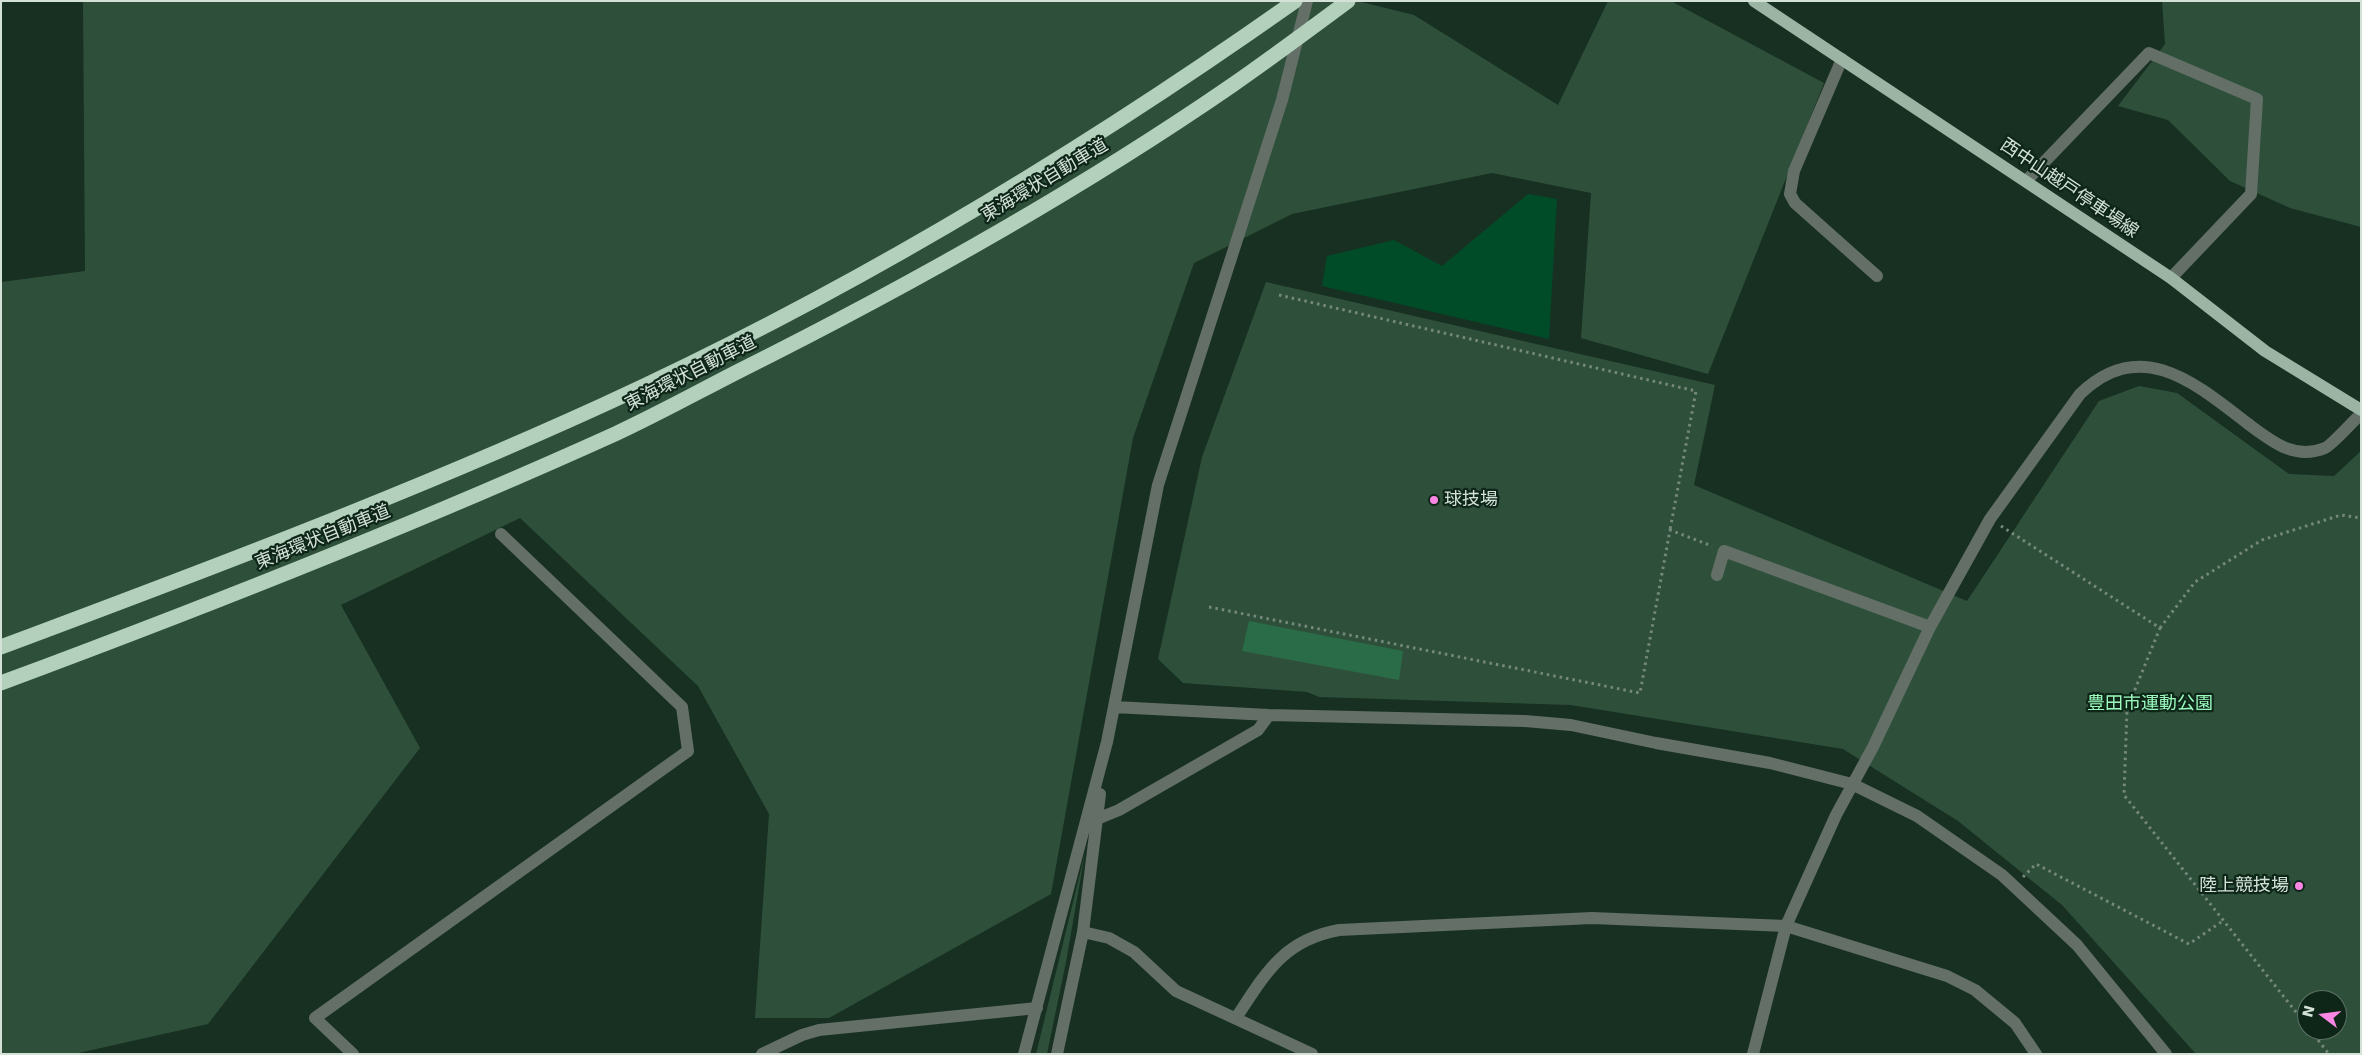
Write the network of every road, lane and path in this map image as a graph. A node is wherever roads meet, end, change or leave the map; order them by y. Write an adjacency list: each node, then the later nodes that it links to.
1 (1295, 1): 21 (highway, 東海環状自動車道)
2 (1307, 1): 23 (street)
3 (1348, 1): 22 (highway, 東海環状自動車道)
4 (1754, 1): 5 (main road, 西中山越戸停車場線)
5 (1842, 59): 6 (main road, 西中山越戸停車場線); 7 (street)
6 (2026, 181): 8 (main road, 西中山越戸停車場線); 8 (street)
7 (1877, 276)
8 (2171, 278): 10 (main road, 西中山越戸停車場線)
9 (1279, 295): 14 (path)
10 (2361, 410)
11 (2361, 414): 13 (street)
12 (2361, 518): 20 (path)
13 (1990, 519): 19 (street); 20 (path)
14 (1670, 530): 16 (path); 18 (path)
15 (501, 534): 37 (street)
16 (1724, 551): 17 (street); 19 (street)
17 (1717, 575)
18 (1209, 607)
19 (1930, 627): 26 (street)
20 (2160, 628): 29 (path)
21 (1, 647)
22 (1, 683)
23 (1114, 707): 24 (street); 25 (street)
24 (1270, 715): 26 (street); 27 (street)
25 (1107, 742): 27 (street); 32 (street)
26 (1852, 784): 28 (street); 30 (street)
27 (1097, 819): 31 (street)
28 (2013, 885): 29 (path); 43 (street)
29 (2224, 920): 33 (path)
30 (1786, 926): 34 (street); 41 (street); 42 (street)
31 (1082, 932): 34 (street); 39 (street)
32 (1036, 1008): 36 (street); 38 (street)
33 (2297, 1013)
34 (1236, 1018): 40 (street)
35 (2318, 1040): 44 (path)
36 (765, 1053)
37 (353, 1054)
38 (1024, 1054)
39 (1057, 1054)
40 (1312, 1054)
41 (1753, 1054)
42 (2036, 1054)
43 (2166, 1054)
44 (2329, 1054)

